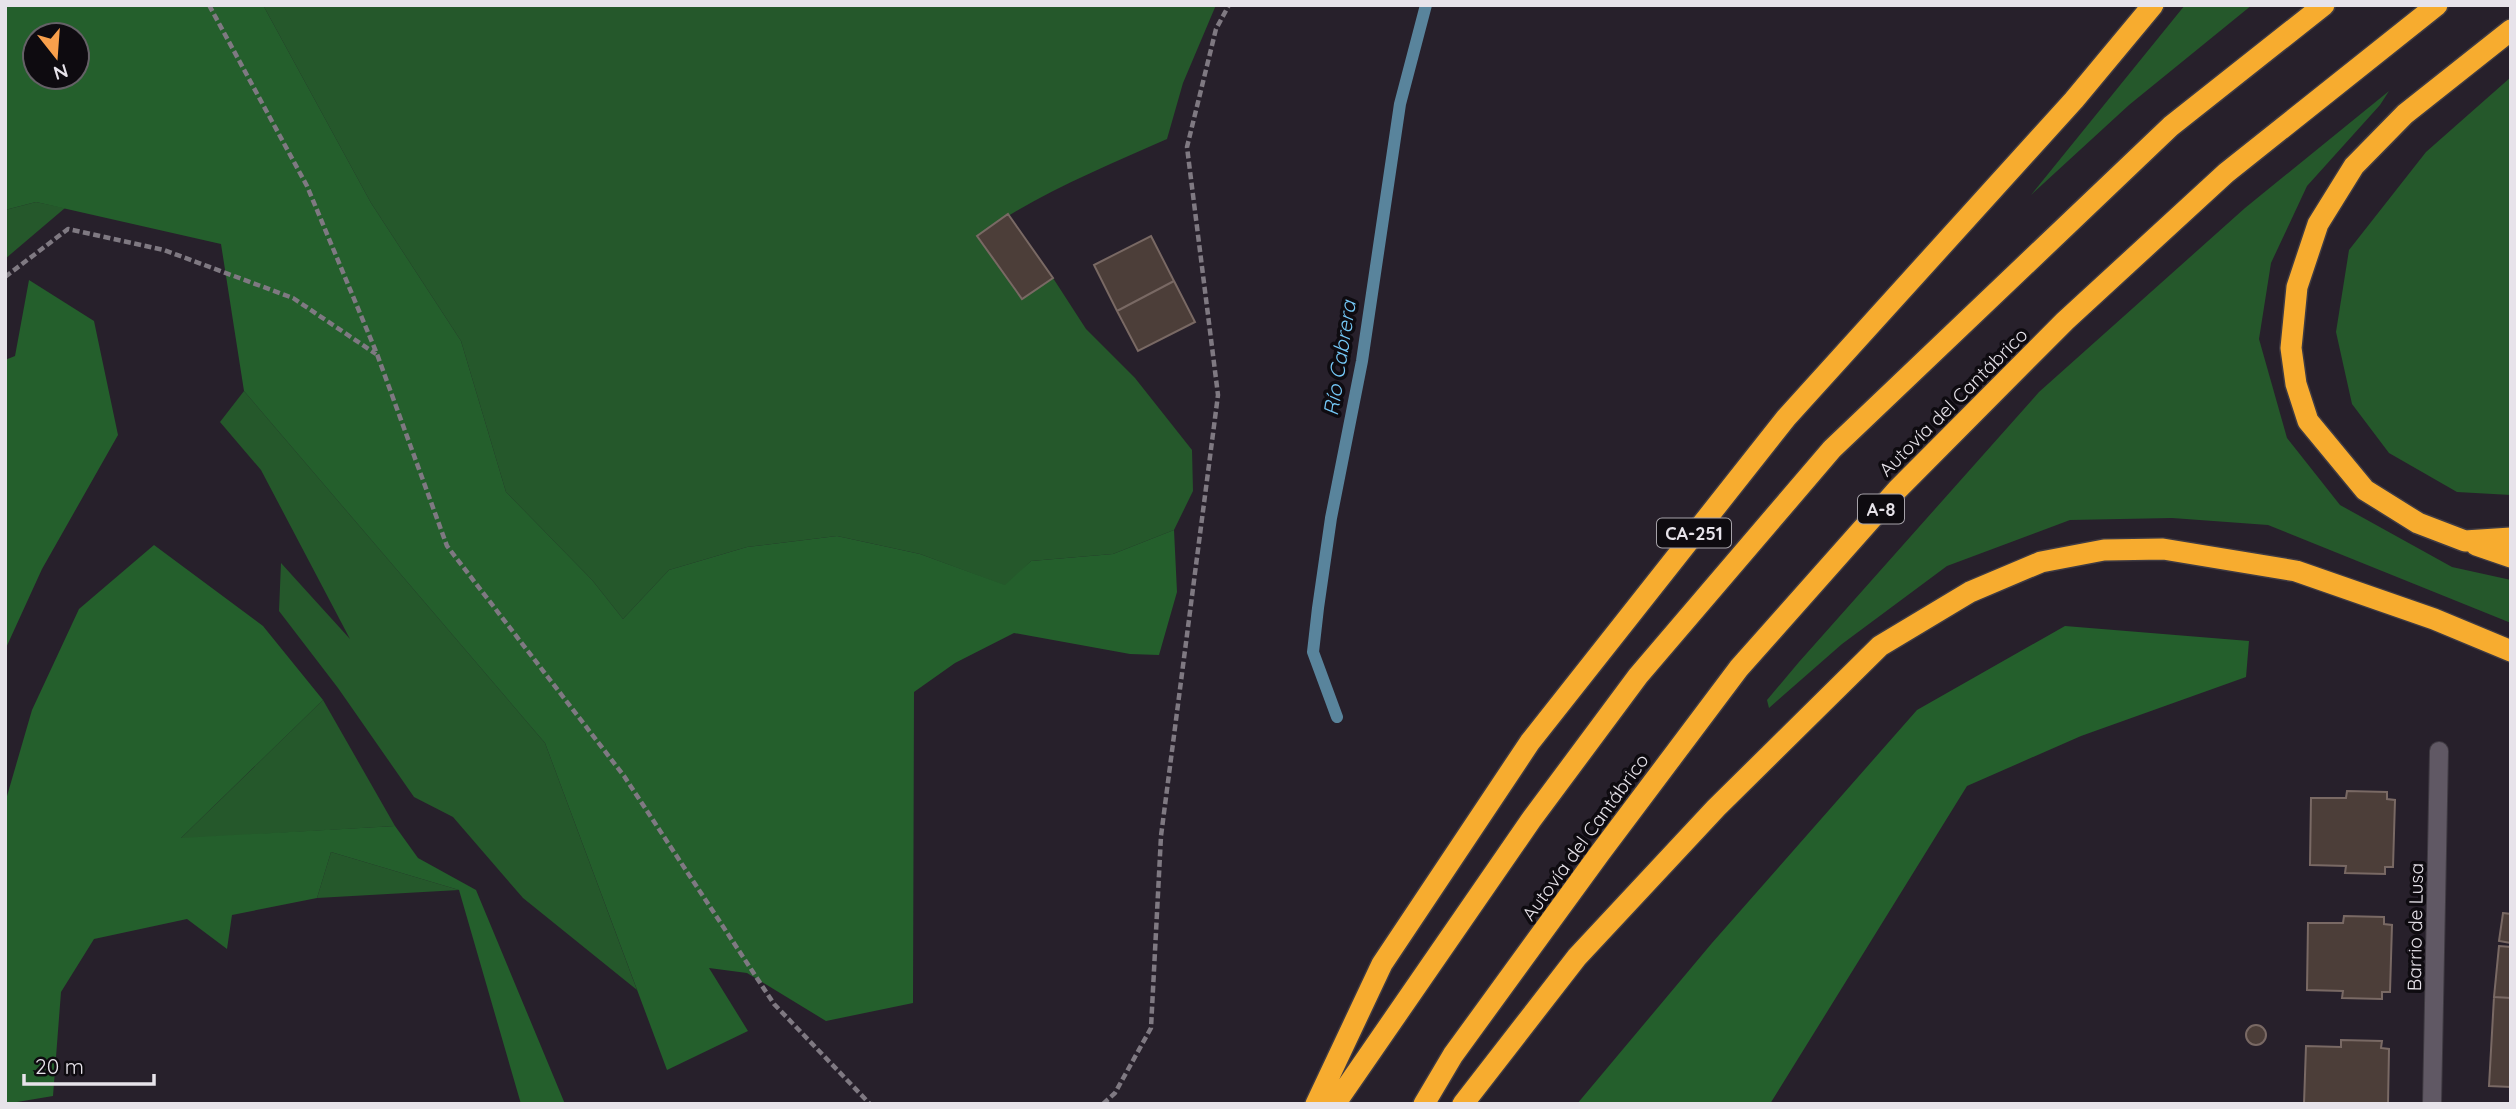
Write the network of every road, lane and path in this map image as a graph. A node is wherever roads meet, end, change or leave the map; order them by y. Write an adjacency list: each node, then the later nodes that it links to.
1 (209, 5): 8 (path)
2 (1229, 5): 15 (path)
3 (2153, 5): 16 (highway, CA-251)
4 (2324, 5): 17 (highway)
5 (2437, 5): 18 (highway, Autovía del Cantábrico / A-8)
6 (2511, 30): 10 (highway)
7 (5, 277): 8 (path)
8 (377, 355): 14 (path)
9 (2511, 538): 10 (highway)
10 (2466, 541): 11 (highway)
11 (2511, 557)
12 (2511, 651): 19 (highway)
13 (2439, 751): 20 (street, Barrio de Lusa)
14 (870, 1104)
15 (1103, 1104)
16 (1316, 1104)
17 (1335, 1104)
18 (1424, 1104)
19 (1463, 1104)
20 (2432, 1104)

